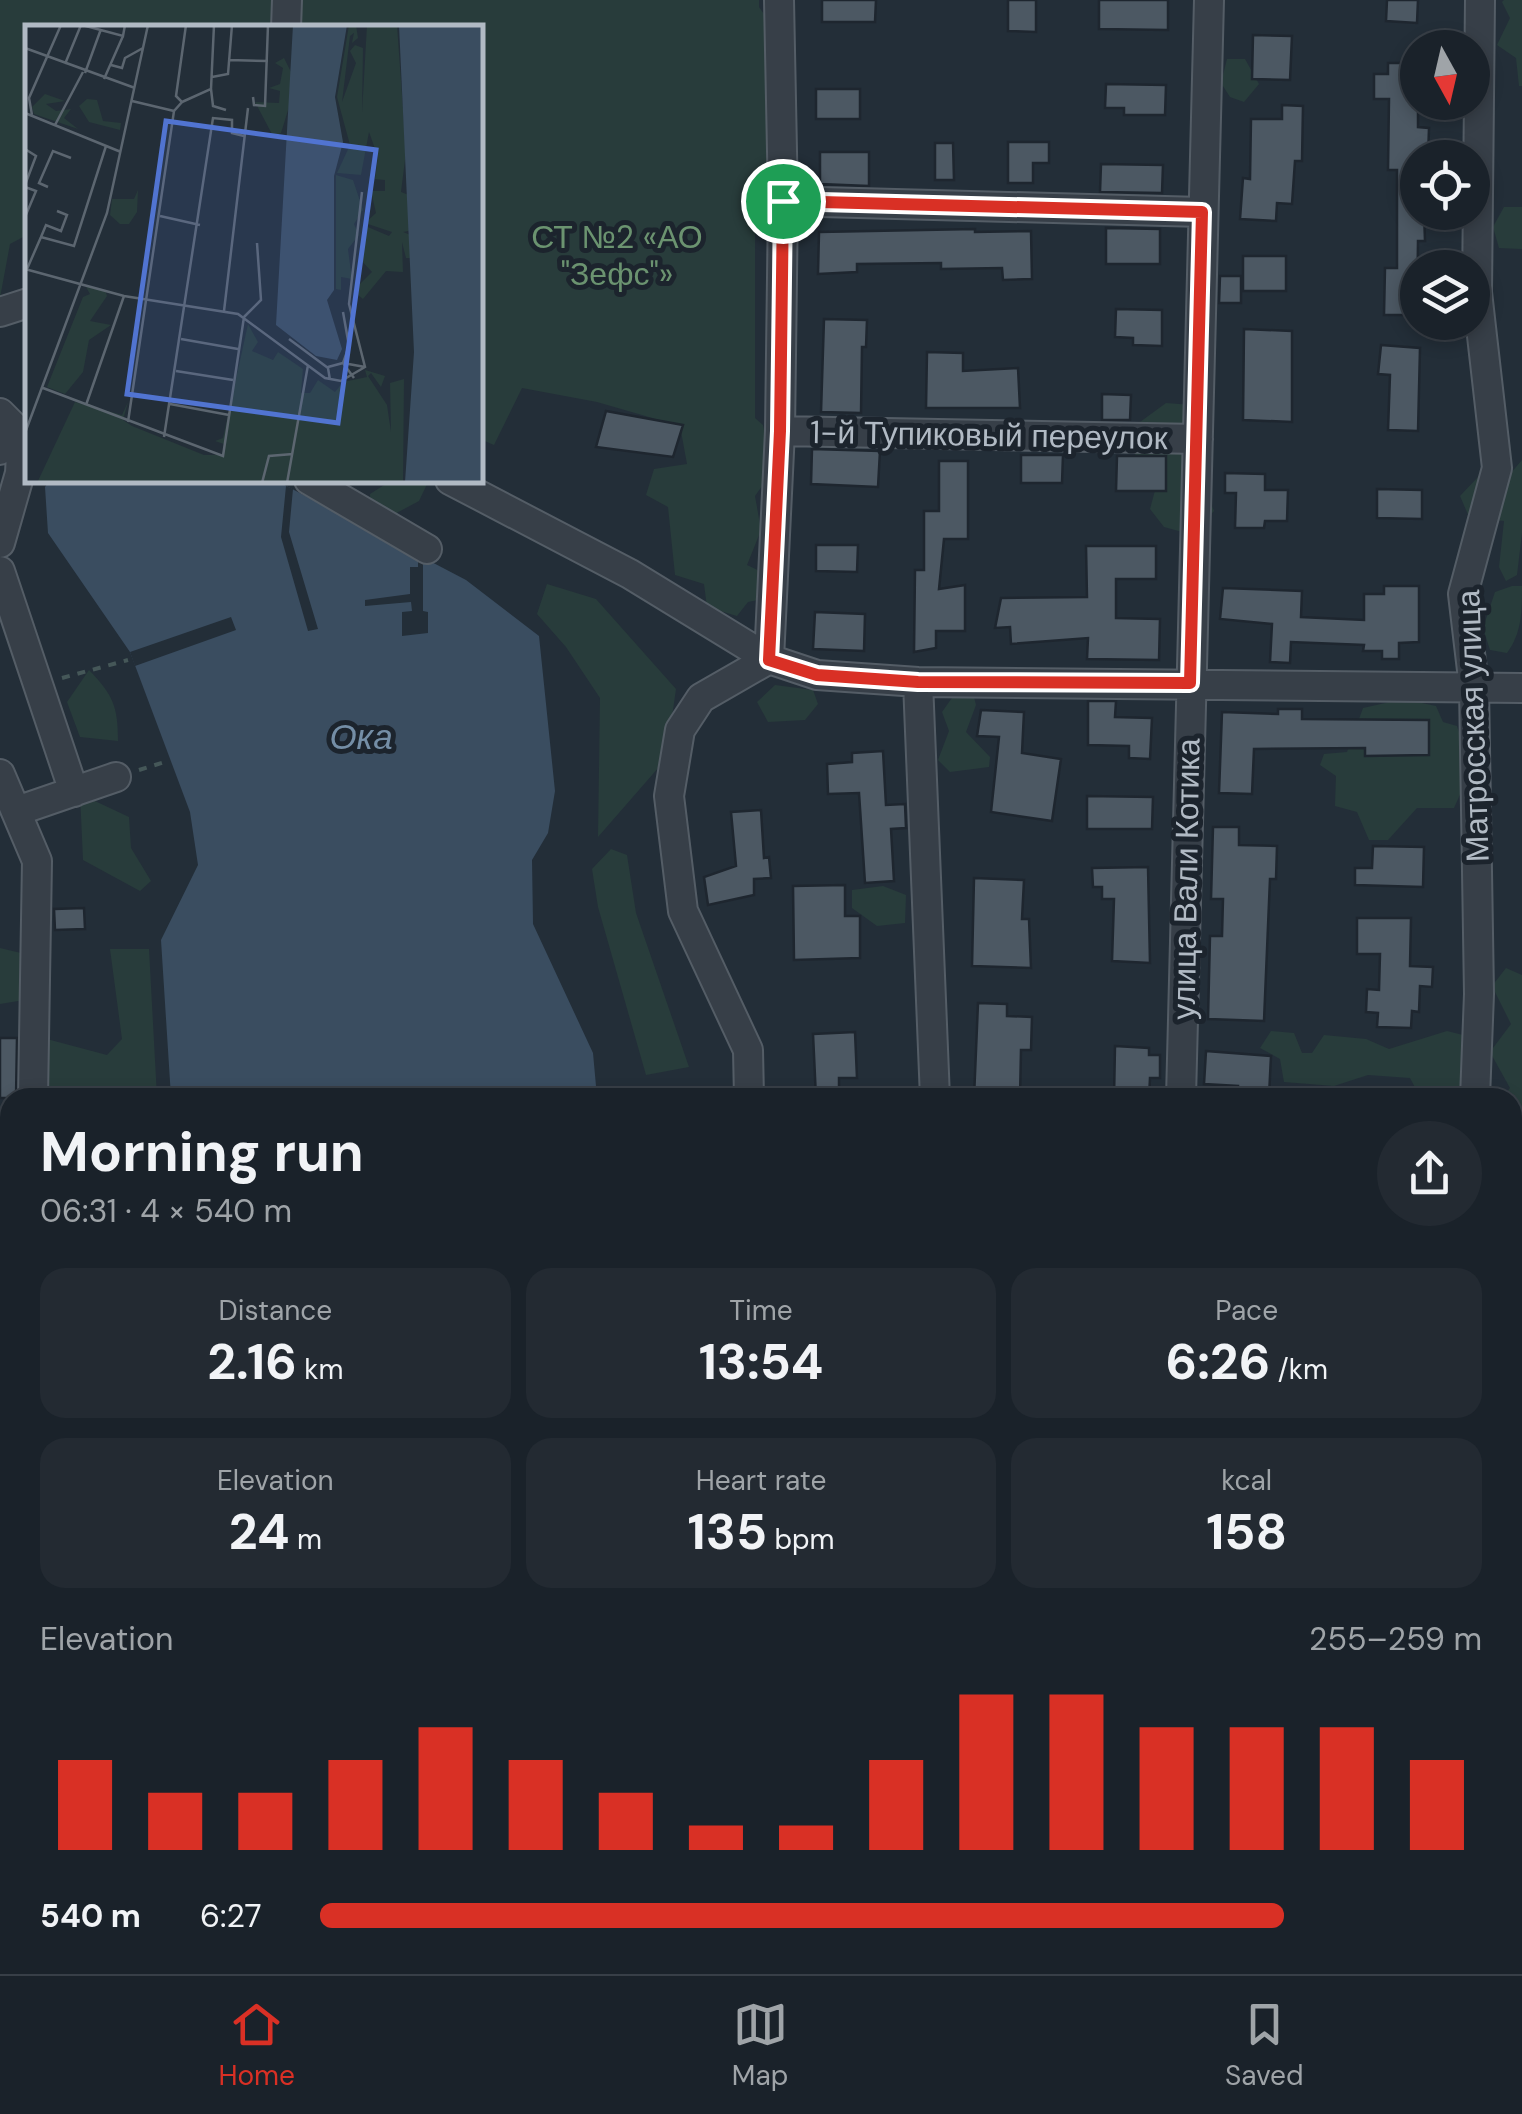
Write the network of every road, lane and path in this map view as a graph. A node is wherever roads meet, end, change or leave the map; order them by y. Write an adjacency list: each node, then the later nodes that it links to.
1 (287, 0): 5 (street)
2 (779, 0): 6 (street)
3 (1209, 0): 7 (street, улица Вали Котика)
4 (1480, 0): 24 (street, Матросская улица)
5 (286, 25)
6 (783, 201): 7 (street); 11 (street)
7 (1202, 212): 12 (street, улица Вали Котика)
8 (25, 304): 9 (street)
9 (0, 312)
10 (0, 412): 13 (street)
11 (780, 431): 12 (street, 1-й Тупиковый переулок); 20 (street)
12 (1198, 439): 23 (street, улица Вали Котика)
13 (17, 440): 16 (street)
14 (311, 482): 17 (street)
15 (454, 482): 20 (street)
16 (0, 543)
17 (428, 549)
18 (0, 571): 21 (street)
19 (128, 660): 21 (path)
20 (769, 660): 22 (street); 32 (street)
21 (37, 682): 29 (street)
22 (918, 682): 23 (street); 33 (street)
23 (1190, 683): 24 (street); 34 (street, улица Вали Котика)
24 (1474, 687): 25 (street); 35 (street, Матросская улица)
25 (1522, 688)
26 (168, 761): 28 (path)
27 (0, 774): 30 (street)
28 (116, 777): 29 (street)
29 (74, 792): 30 (street)
30 (17, 811): 31 (street)
31 (33, 1088)
32 (749, 1088)
33 (935, 1088)
34 (1181, 1088)
35 (1475, 1088)

